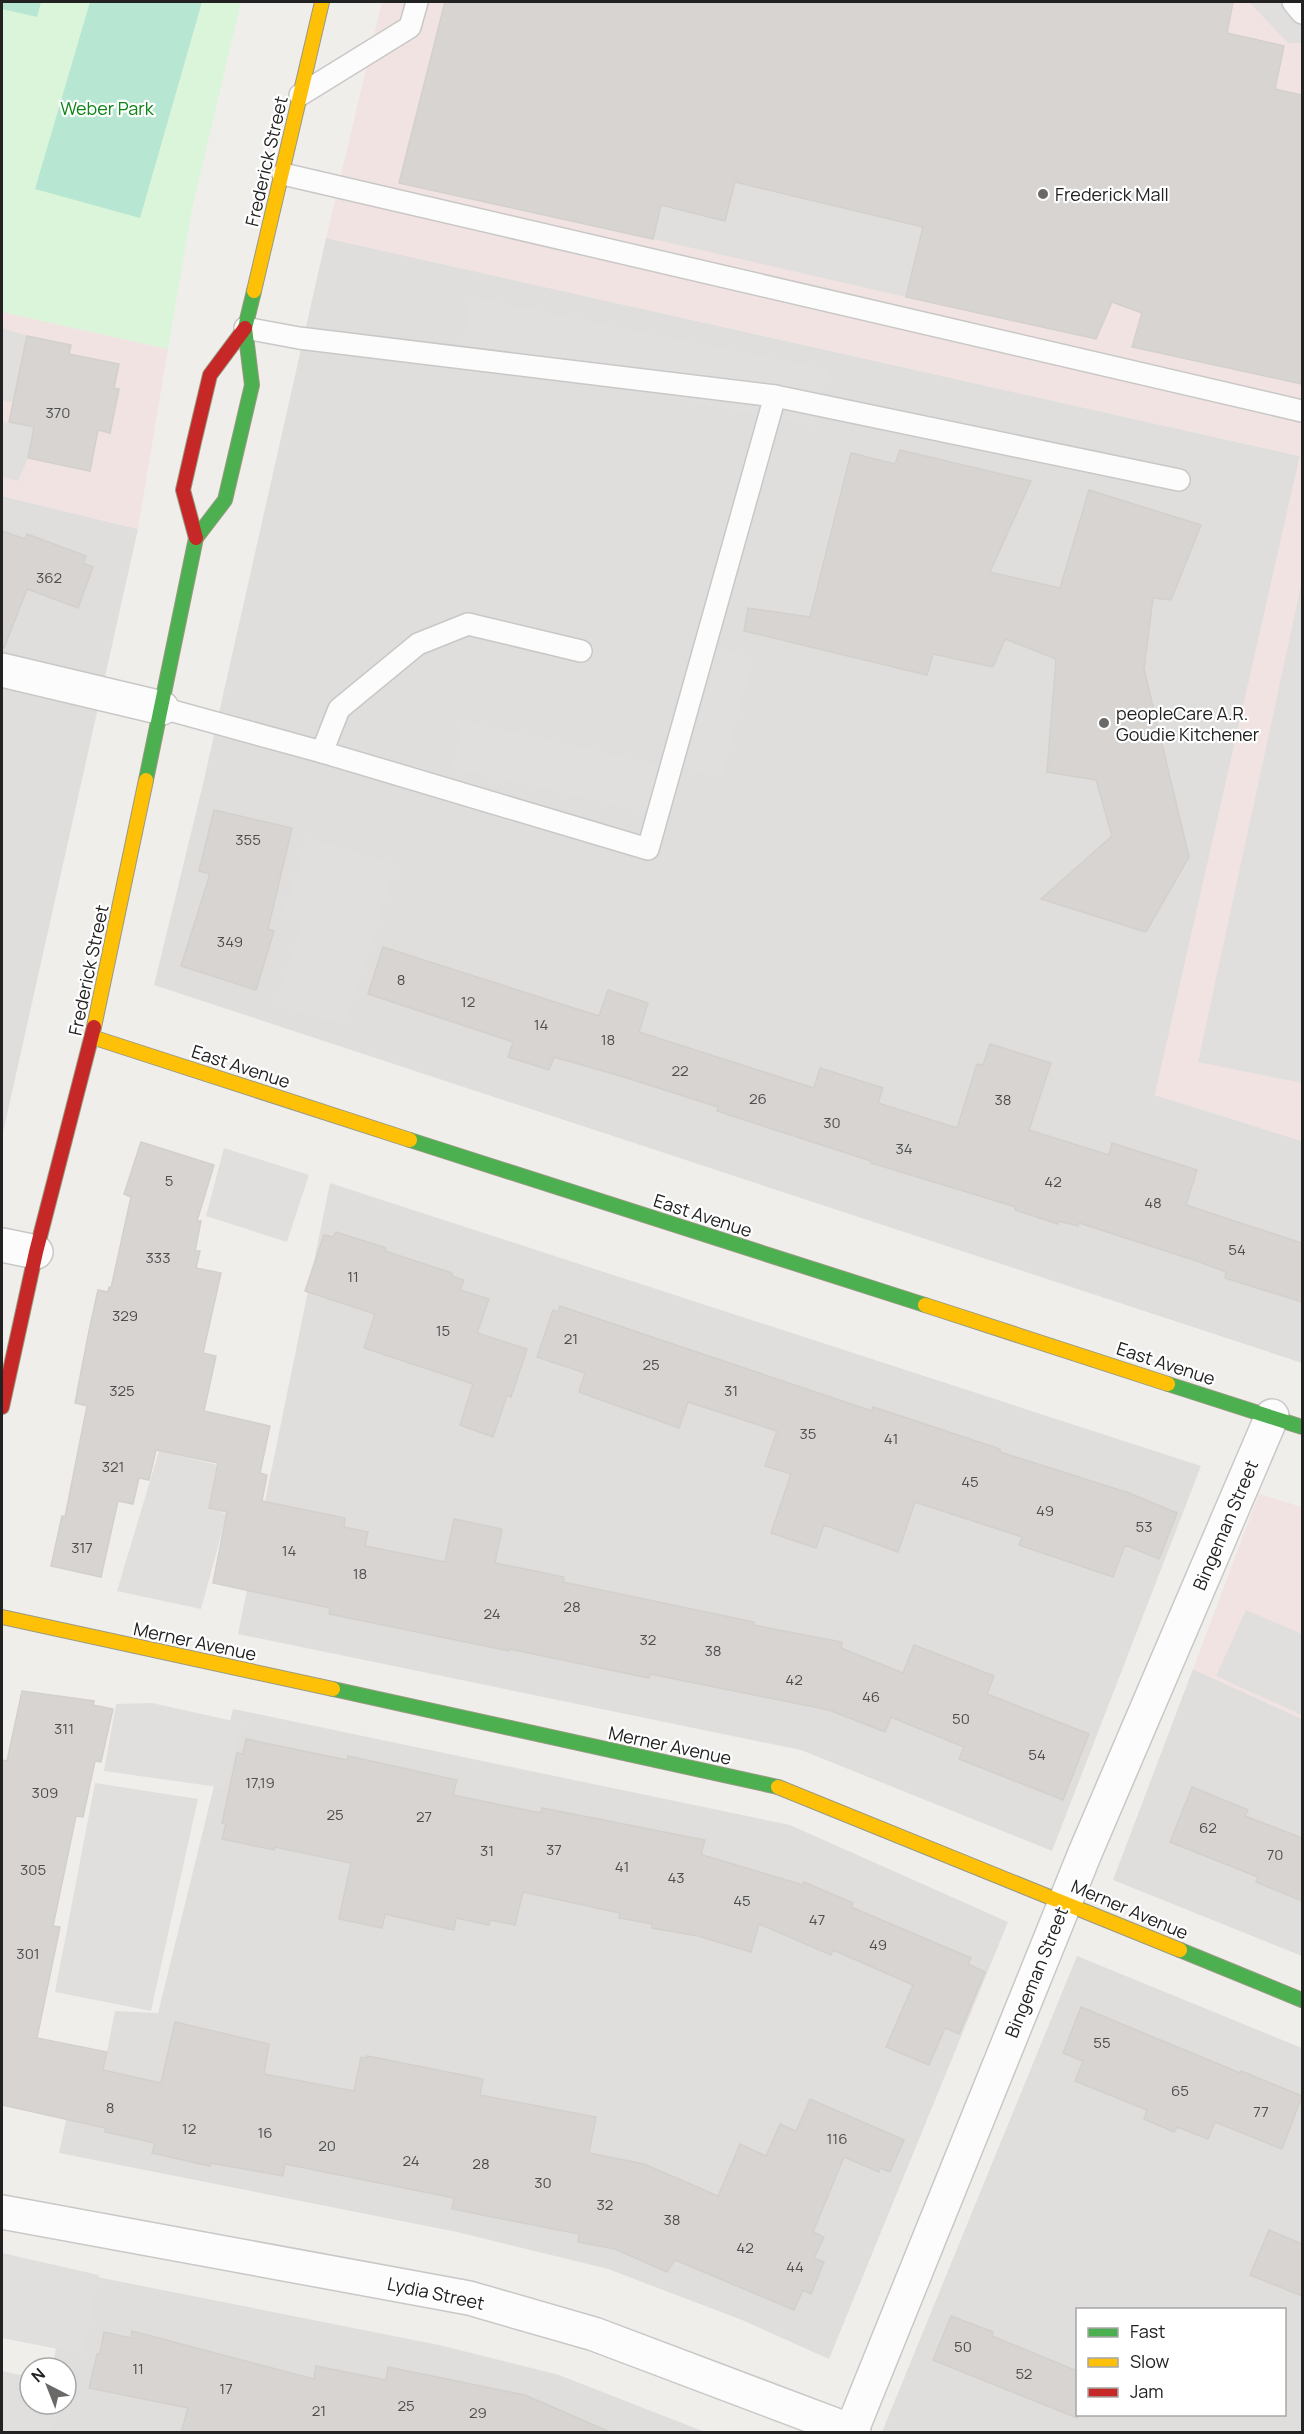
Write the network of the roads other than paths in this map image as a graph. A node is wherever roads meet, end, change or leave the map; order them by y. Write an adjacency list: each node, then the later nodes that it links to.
1 (322, 2): 5 (street, Frederick Street)
2 (417, 2): 5 (lane)
3 (1293, 2): 4 (lane)
4 (1302, 13)
5 (300, 96): 6 (street, Frederick Street)
6 (283, 174): 7 (street, Frederick Street); 9 (lane)
7 (244, 328): 8 (lane); 11 (street, Frederick Street); 11 (street, Frederick Street)
8 (774, 396): 10 (lane); 15 (lane)
9 (1302, 411)
10 (1179, 480)
11 (196, 538): 14 (street, Frederick Street)
12 (581, 651): 15 (lane)
13 (2, 670): 14 (street)
14 (162, 708): 15 (lane); 16 (street, Frederick Street)
15 (322, 752)
16 (92, 1037): 18 (street, Frederick Street); 20 (street, East Avenue)
17 (2, 1245): 18 (street)
18 (36, 1252): 19 (street, Frederick Street)
19 (2, 1407)
20 (1272, 1416): 21 (street, East Avenue); 23 (street, Bingeman Street)
21 (1302, 1427)
22 (2, 1617): 23 (street, Merner Avenue)
23 (1065, 1902): 24 (street, Merner Avenue); 26 (street, Bingeman Street)
24 (1302, 2001)
25 (2, 2212): 26 (street, Lydia Street)
26 (852, 2432)

